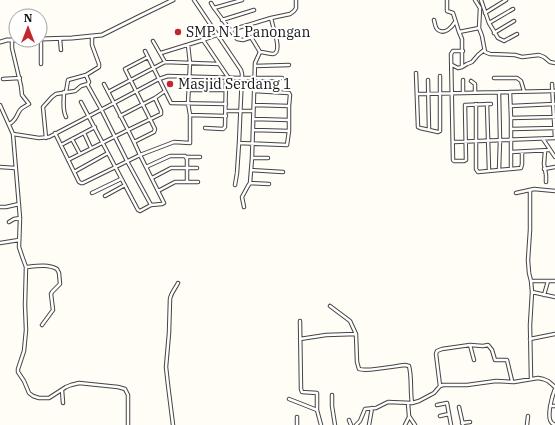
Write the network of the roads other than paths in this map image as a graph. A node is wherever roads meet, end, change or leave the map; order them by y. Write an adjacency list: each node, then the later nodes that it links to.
1 (173, 0): 27 (street)
2 (194, 0): 26 (street)
3 (242, 0): 10 (street)
4 (296, 0): 14 (street)
5 (447, 0): 18 (street)
6 (475, 0): 20 (street)
7 (482, 0): 13 (street)
8 (506, 0): 13 (street)
9 (211, 3): 10 (street)
10 (214, 8): 15 (street)
11 (513, 9): 19 (street)
12 (254, 10): 15 (street)
13 (485, 13): 19 (street)
14 (271, 18): 21 (street); 22 (street)
15 (222, 20): 21 (street)
16 (434, 20): 18 (street)
17 (514, 21): 24 (street)
18 (456, 22): 23 (street)
19 (489, 23): 24 (street)
20 (479, 28): 23 (street); 37 (street)
21 (230, 30): 26 (street); 28 (street)
22 (274, 30): 28 (street); 40 (street)
23 (459, 32): 39 (street)
24 (494, 33): 25 (street)
25 (517, 34)
26 (217, 35): 31 (street); 59 (street)
27 (92, 37): 30 (street); 54 (street)
28 (251, 37): 40 (street)
29 (48, 39): 30 (street)
30 (60, 39): 36 (street)
31 (203, 40): 33 (street); 46 (street)
32 (153, 41): 41 (street)
33 (188, 45): 41 (street); 45 (street)
34 (12, 48): 57 (street)
35 (40, 48): 44 (street)
36 (61, 50)
37 (484, 50): 47 (street); 51 (street)
38 (145, 51): 42 (street)
39 (463, 51): 49 (street); 51 (street)
40 (260, 52): 50 (street)
41 (161, 53): 43 (street)
42 (148, 56): 52 (street); 65 (street)
43 (165, 62): 45 (street); 52 (street)
44 (41, 64)
45 (190, 64): 46 (street); 56 (street)
46 (219, 64): 58 (street)
47 (555, 64)
48 (289, 65): 50 (street)
49 (451, 65): 51 (street); 87 (street)
50 (255, 66): 60 (street)
51 (462, 67)
52 (153, 68): 64 (street); 65 (street)
53 (416, 73): 88 (street)
54 (86, 75): 69 (street); 77 (street)
55 (440, 76): 86 (street)
56 (189, 77): 58 (street); 64 (street); 72 (street)
57 (20, 78): 63 (street); 117 (street)
58 (227, 78): 59 (street); 73 (street)
59 (241, 78): 60 (street); 105 (street)
60 (254, 78): 61 (street); 80 (street)
61 (282, 78)
62 (494, 78): 75 (street)
63 (3, 79)
64 (159, 79): 74 (street); 79 (street)
65 (131, 80): 74 (street); 78 (street)
66 (428, 80): 85 (street)
67 (463, 80): 81 (street)
68 (470, 81): 82 (street)
69 (87, 84): 77 (street); 103 (street)
70 (104, 84): 78 (street)
71 (552, 84): 76 (street)
72 (189, 90): 73 (street); 92 (street)
73 (226, 90): 94 (street)
74 (136, 91): 91 (street); 93 (street)
75 (524, 91): 76 (street); 84 (street)
76 (554, 91): 99 (street)
77 (65, 92): 111 (street); 130 (street)
78 (108, 92): 91 (street)
79 (165, 92): 89 (street); 92 (street)
80 (254, 92): 95 (street); 101 (street)
81 (463, 92): 82 (street); 87 (street)
82 (475, 92): 83 (street)
83 (499, 92): 84 (street); 135 (street)
84 (510, 92): 102 (street)
85 (428, 93): 86 (street); 88 (street); 124 (street)
86 (440, 93): 87 (street); 124 (street)
87 (452, 93): 140 (street)
88 (417, 94): 124 (street)
89 (155, 98): 93 (street); 114 (street)
90 (81, 102): 108 (street)
91 (114, 102): 103 (street); 109 (street)
92 (188, 103): 94 (street); 107 (street)
93 (143, 104): 109 (street); 114 (street)
94 (226, 104): 104 (street)
95 (254, 104): 101 (street); 106 (street)
96 (476, 104): 97 (street); 137 (street); 138 (street)
97 (487, 104): 98 (street); 134 (street)
98 (491, 104)
99 (554, 104): 102 (street); 112 (street)
100 (0, 106): 117 (street)
101 (289, 106): 116 (street)
102 (511, 106): 113 (street)
103 (101, 109): 108 (street); 129 (street)
104 (226, 111): 105 (street); 110 (street)
105 (239, 111): 106 (street); 142 (street)
106 (253, 111): 115 (street)
107 (190, 115): 110 (street); 152 (street)
108 (89, 116): 118 (street); 128 (street)
109 (120, 116): 122 (street)
110 (226, 116): 119 (street)
111 (66, 117)
112 (554, 117): 113 (street); 120 (street)
113 (511, 118): 121 (street)
114 (151, 119): 122 (street); 139 (street)
115 (253, 119): 116 (street); 123 (street)
116 (289, 120): 125 (street)
117 (9, 124): 127 (street)
118 (95, 127): 126 (street); 141 (street)
119 (205, 128)
120 (554, 128): 121 (street); 131 (street)
121 (511, 129): 136 (street)
122 (128, 130): 129 (street); 139 (street)
123 (253, 130): 125 (street); 143 (street)
124 (429, 130)
125 (289, 131): 143 (street)
126 (84, 133): 132 (street); 145 (street)
127 (13, 134): 130 (street); 164 (street)
128 (55, 134): 130 (street); 144 (street)
129 (115, 136): 141 (street); 159 (street)
130 (46, 138)
131 (555, 138): 133 (street)
132 (72, 139): 144 (street); 151 (street)
133 (542, 139): 136 (street); 146 (street)
134 (487, 140): 135 (street); 138 (street); 171 (street)
135 (500, 140): 136 (street); 170 (street)
136 (511, 140): 148 (street)
137 (466, 141): 138 (street); 140 (street); 140 (street)
138 (476, 141): 171 (street)
139 (134, 142): 152 (street)
140 (454, 142)
141 (103, 143): 145 (street); 150 (street)
142 (239, 143): 143 (street); 182 (street)
143 (252, 143): 156 (street)
144 (61, 145): 158 (street)
145 (92, 148): 151 (street)
146 (549, 150): 147 (street); 155 (street)
147 (545, 151): 149 (street); 168 (street)
148 (511, 152): 149 (street); 167 (street)
149 (522, 152): 167 (street)
150 (108, 153): 161 (street); 172 (street)
151 (80, 154): 158 (street)
152 (140, 155): 159 (street); 162 (street)
153 (186, 157): 154 (street); 162 (street); 165 (street)
154 (200, 157)
155 (555, 157)
156 (252, 158): 157 (street); 169 (street)
157 (268, 158)
158 (68, 160): 172 (street)
159 (127, 161): 161 (street); 190 (street)
160 (0, 167): 164 (street)
161 (115, 167): 172 (street); 175 (street)
162 (146, 167): 174 (street)
163 (555, 167): 168 (street)
164 (15, 168): 189 (street)
165 (187, 168): 166 (street); 174 (street); 176 (street)
166 (198, 168)
167 (511, 168): 170 (street)
168 (544, 169): 178 (street)
169 (252, 170): 173 (street); 179 (street)
170 (500, 170): 171 (street)
171 (488, 171)
172 (74, 172)
173 (283, 172)
174 (152, 178): 184 (street)
175 (121, 179): 181 (street); 186 (street)
176 (187, 182): 177 (street); 184 (street)
177 (198, 182)
178 (546, 182)
179 (250, 183): 180 (street); 192 (street)
180 (269, 184)
181 (125, 185): 188 (street); 190 (street)
182 (234, 185)
183 (530, 190): 185 (street); 187 (street); 198 (street)
184 (158, 191): 190 (street)
185 (555, 191)
186 (92, 193)
187 (516, 193)
188 (105, 196)
189 (18, 204): 191 (street); 193 (street)
190 (151, 205)
191 (0, 207)
192 (244, 207)
193 (20, 218): 194 (street); 195 (street)
194 (10, 222)
195 (20, 240): 196 (street); 197 (street)
196 (0, 243)
197 (26, 267): 207 (street); 218 (street)
198 (531, 281): 199 (street); 202 (street)
199 (548, 281): 200 (street); 203 (street)
200 (555, 281)
201 (178, 283): 240 (street)
202 (532, 292): 203 (street); 211 (street)
203 (544, 295): 204 (street)
204 (555, 297)
205 (330, 306): 208 (street)
206 (300, 321): 210 (street)
207 (42, 325)
208 (356, 334): 210 (street); 223 (street)
209 (555, 334): 211 (street)
210 (300, 339): 229 (street)
211 (530, 340): 214 (street)
212 (470, 345): 213 (street); 215 (street); 216 (street)
213 (474, 360)
214 (530, 379): 215 (street); 217 (street)
215 (512, 381): 216 (street)
216 (440, 386): 223 (street)
217 (555, 388): 225 (street)
218 (62, 390): 221 (street); 239 (street)
219 (332, 395): 243 (street)
220 (289, 399): 229 (street)
221 (63, 403)
222 (408, 403): 223 (street); 228 (street); 231 (street)
223 (412, 403)
224 (437, 405): 230 (street)
225 (550, 406): 226 (street); 250 (street)
226 (555, 406)
227 (459, 407): 238 (street)
228 (372, 408): 245 (street); 246 (street)
229 (317, 410): 242 (street)
230 (449, 414): 232 (street); 248 (street)
231 (409, 416): 237 (street); 247 (street)
232 (440, 416)
233 (528, 416): 249 (street)
234 (297, 417): 241 (street)
235 (349, 420): 244 (street)
236 (470, 422): 238 (street)
237 (415, 424): 247 (street)
238 (462, 424)
239 (128, 425)
240 (173, 425)
241 (297, 425)
242 (321, 425)
243 (335, 425)
244 (351, 425)
245 (356, 425)
246 (370, 425)
247 (405, 425)
248 (451, 425)
249 (527, 425)
250 (553, 425)

